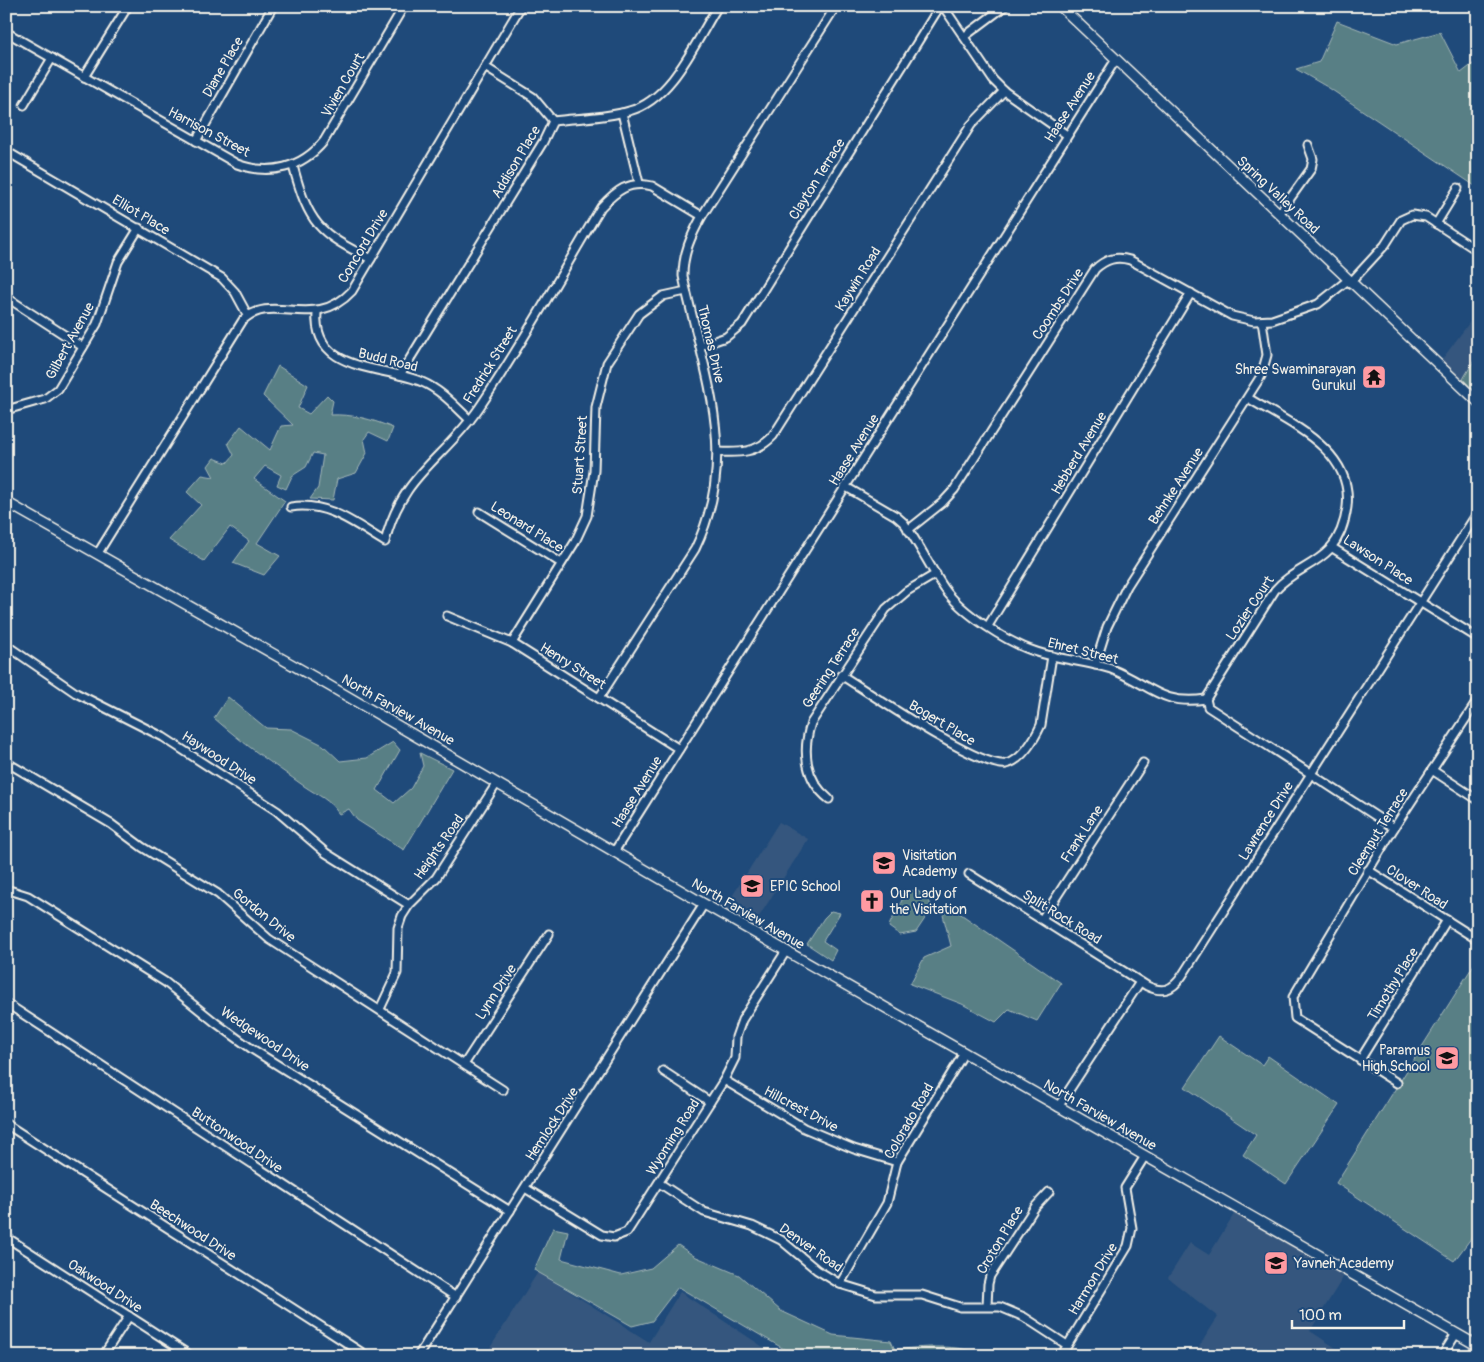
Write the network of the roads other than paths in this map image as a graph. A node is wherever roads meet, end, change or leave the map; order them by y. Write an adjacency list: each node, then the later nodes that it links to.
1 (128, 6): 15 (street)
2 (273, 6): 21 (street, Diane Place)
3 (404, 6): 24 (street, Vivien Court)
4 (522, 6): 14 (street, Concord Drive)
5 (718, 6): 18 (street, Addison Place)
6 (836, 6): 28 (street, Thomas Drive)
7 (942, 6): 11 (street); 40 (street, Clayton Terrace)
8 (1005, 6): 11 (street)
9 (1060, 6): 13 (street, Spring Valley Road)
10 (6, 32): 12 (street, Harrison Street)
11 (965, 36): 16 (street)
12 (52, 58): 15 (street, Harrison Street); 17 (street)
13 (1115, 61): 20 (street, Haase Avenue); 27 (street, Spring Valley Road)
14 (485, 68): 19 (street); 32 (street, Concord Drive)
15 (84, 77): 21 (street, Harrison Street)
16 (1004, 91): 20 (street); 47 (street, Kaywin Road)
17 (24, 106)
18 (622, 113): 19 (street, Addison Place); 25 (street)
19 (554, 121): 42 (street, Addison Place)
20 (1068, 135): 48 (street, Haase Avenue)
21 (196, 141): 24 (street, Harrison Street)
22 (1308, 145): 27 (street)
23 (6, 151): 30 (street, Elliot Place)
24 (294, 166): 32 (street)
25 (639, 184): 28 (street); 46 (street, Fredrick Street)
26 (1458, 188): 29 (street)
27 (1279, 214): 33 (street, Spring Valley Road)
28 (702, 216): 34 (street, Thomas Drive)
29 (1436, 224): 31 (street, Coombs Drive); 33 (street, Coombs Drive)
30 (139, 228): 38 (street, Elliot Place); 41 (street, Gilbert Avenue)
31 (1478, 251)
32 (371, 259): 37 (street, Concord Drive)
33 (1349, 281): 39 (street, Coombs Drive); 44 (street, Spring Valley Road)
34 (686, 291): 40 (street, Thomas Drive); 56 (street, Stuart Street)
35 (1191, 293): 39 (street, Coombs Drive); 53 (street, Coombs Drive); 60 (street, Hebberd Avenue)
36 (6, 297): 41 (street)
37 (317, 312): 38 (street, Concord Drive); 42 (street, Budd Road)
38 (248, 316): 55 (street)
39 (1262, 321): 43 (street, Behnke Avenue)
40 (700, 346): 47 (street, Thomas Drive)
41 (83, 347): 45 (street, Gilbert Avenue)
42 (400, 375): 46 (street, Budd Road)
43 (1248, 398): 54 (street, Lawson Place); 65 (street, Behnke Avenue)
44 (1478, 402)
45 (6, 410)
46 (470, 420): 50 (street, Fredrick Street)
47 (718, 452): 67 (street, Thomas Drive)
48 (846, 487): 53 (street, Ehret Street); 70 (street, Haase Avenue)
49 (6, 502): 55 (street, North Farview Avenue)
50 (291, 507)
51 (479, 512): 56 (street, Leonard Place)
52 (1478, 512): 58 (street, Lawrence Drive)
53 (908, 530): 57 (street, Ehret Street)
54 (1331, 547): 58 (street, Lawson Place); 68 (street, Lozier Court)
55 (98, 553): 75 (street, North Farview Avenue)
56 (561, 563): 62 (street, Stuart Street)
57 (936, 574): 60 (street, Ehret Street); 66 (street, Geering Terrace)
58 (1420, 602): 61 (street, Lawson Place); 74 (street, Lawrence Drive)
59 (447, 616): 62 (street, Henry Street)
60 (988, 626): 64 (street, Ehret Street)
61 (1478, 638)
62 (512, 643): 67 (street, Henry Street)
63 (6, 645): 84 (street, Haywood Drive)
64 (1052, 656): 65 (street, Ehret Street); 66 (street, Bogert Place)
65 (1096, 664): 68 (street, Ehret Street)
66 (841, 675): 76 (street, Geering Terrace)
67 (600, 698): 70 (street, Henry Street)
68 (1206, 699): 74 (street)
69 (1478, 700): 73 (street, Cleenput Terrace)
70 (679, 749): 79 (street, Haase Avenue)
71 (6, 762): 92 (street, Gordon Drive)
72 (1143, 763): 85 (street, Frank Lane)
73 (1432, 770): 77 (street); 78 (street, Cleenput Terrace)
74 (1310, 774): 78 (street); 90 (street, Lawrence Drive)
75 (497, 783): 79 (street, North Farview Avenue); 84 (street, Heights Road)
76 (829, 799)
77 (1478, 800)
78 (1394, 828): 80 (street, Cleenput Terrace)
79 (614, 852): 83 (street, North Farview Avenue)
80 (1368, 870): 86 (street, Clover Road); 94 (street, Cleenput Terrace)
81 (969, 874): 85 (street, Split Rock Road)
82 (6, 889): 108 (street, Wedgewood Drive)
83 (704, 904): 89 (street, North Farview Avenue); 106 (street, Hemlock Drive)
84 (409, 905): 92 (street, Heights Road)
85 (1042, 919): 90 (street, Split Rock Road)
86 (1447, 920): 88 (street, Clover Road); 94 (street, Timothy Place)
87 (549, 934): 95 (street, Lynn Drive)
88 (1478, 940)
89 (786, 951): 93 (street, North Farview Avenue); 97 (street, Wyoming Road)
90 (1140, 982): 101 (street)
91 (6, 1003): 111 (street, Buttonwood Drive)
92 (380, 1009): 95 (street, Gordon Drive)
93 (964, 1053): 101 (street, North Farview Avenue); 104 (street, Colorado Road)
94 (1360, 1060): 98 (street)
95 (465, 1063): 99 (street, Gordon Drive)
96 (662, 1071): 100 (street)
97 (724, 1080): 100 (street, Wyoming Road); 104 (street, Hillcrest Drive)
98 (1397, 1083)
99 (503, 1090)
100 (710, 1102): 105 (street, Wyoming Road)
101 (1058, 1107): 103 (street, North Farview Avenue)
102 (6, 1124): 119 (street, Beechwood Drive)
103 (1145, 1156): 114 (street, North Farview Avenue); 115 (street, Harmon Drive)
104 (897, 1162): 110 (street, Colorado Road)
105 (659, 1183): 106 (street, Wyoming Road); 110 (street, Denver Road)
106 (525, 1188): 108 (street, Hemlock Drive)
107 (1049, 1192): 112 (street, Croton Place)
108 (510, 1211): 111 (street, Hemlock Drive)
109 (6, 1237): 113 (street, Oakwood Drive)
110 (840, 1284): 112 (street, Denver Road)
111 (456, 1297): 120 (street, Hemlock Drive)
112 (988, 1306): 115 (street, Denver Road)
113 (129, 1316): 117 (street); 118 (street, Oakwood Drive)
114 (1456, 1334): 116 (street, North Farview Avenue); 122 (street)
115 (1067, 1344): 121 (street, Harmon Drive)
116 (1478, 1346)
117 (103, 1356)
118 (191, 1356)
119 (367, 1356)
120 (418, 1356)
121 (1061, 1356)
122 (1442, 1356)

